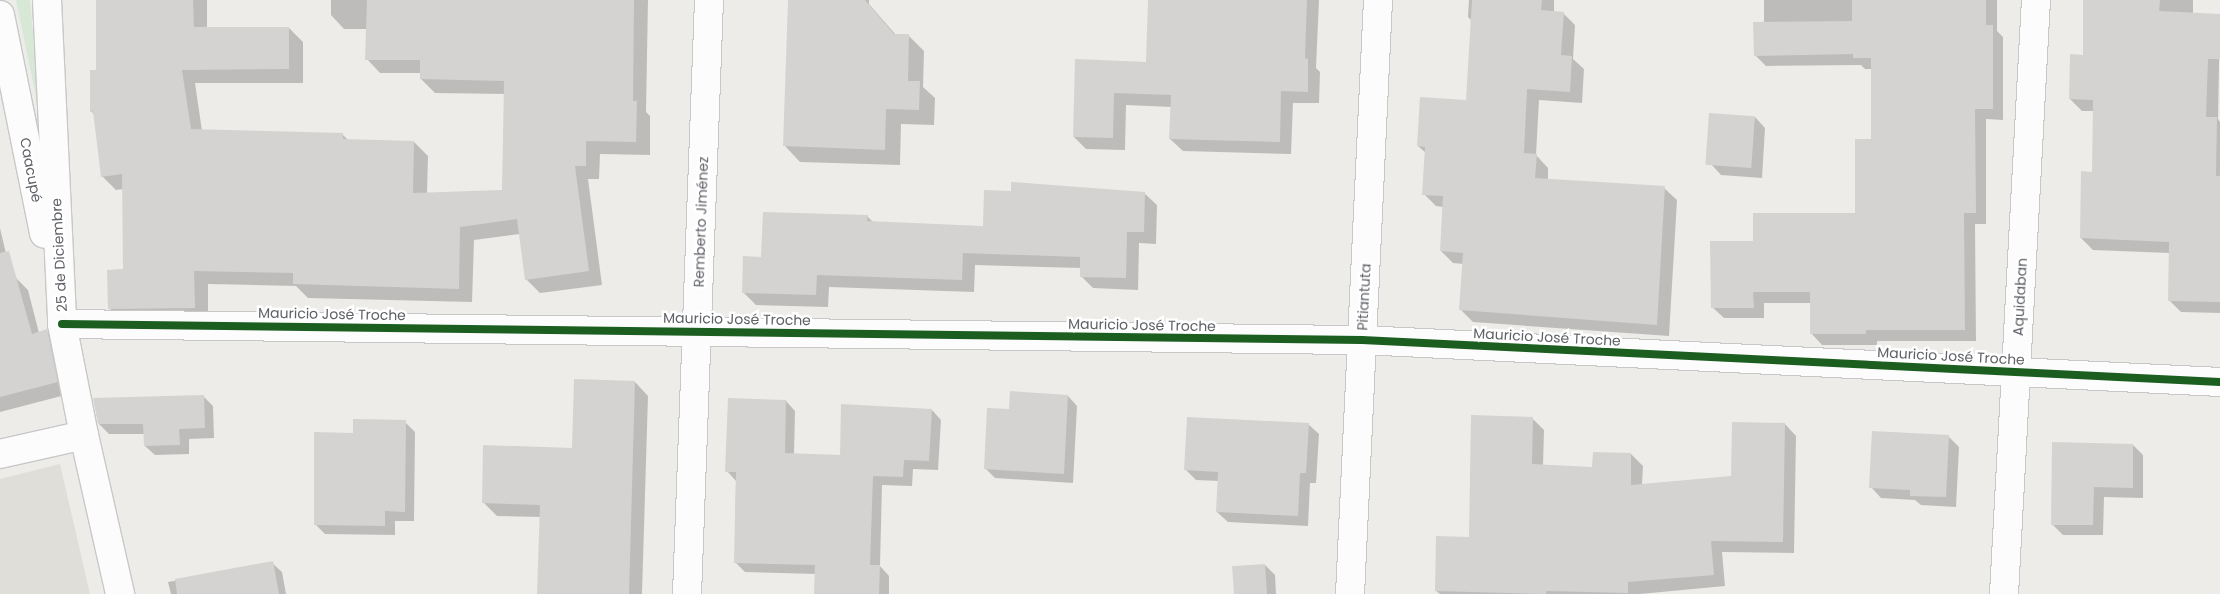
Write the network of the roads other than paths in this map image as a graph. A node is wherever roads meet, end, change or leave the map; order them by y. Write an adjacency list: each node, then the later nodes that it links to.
1 (47, 0): 6 (street, 25 de Diciembre)
2 (709, 0): 7 (street, Remberto Jiménez)
3 (1378, 0): 8 (street, Pitiantuta)
4 (2036, 0): 9 (street, Aquidaban)
5 (0, 15): 6 (street, Caacupé)
6 (62, 324): 7 (street, Mauricio José Troche); 11 (street, 25 de Diciembre)
7 (697, 330): 8 (street, Mauricio José Troche); 14 (street, Remberto Jiménez)
8 (1362, 340): 9 (street, Mauricio José Troche); 15 (street, Pitiantuta)
9 (2016, 372): 10 (street, Mauricio José Troche); 16 (street, Aquidaban)
10 (2220, 382)
11 (84, 435): 12 (street); 13 (street, 25 de Diciembre)
12 (0, 454)
13 (120, 594)
14 (687, 594)
15 (1350, 594)
16 (2004, 594)

